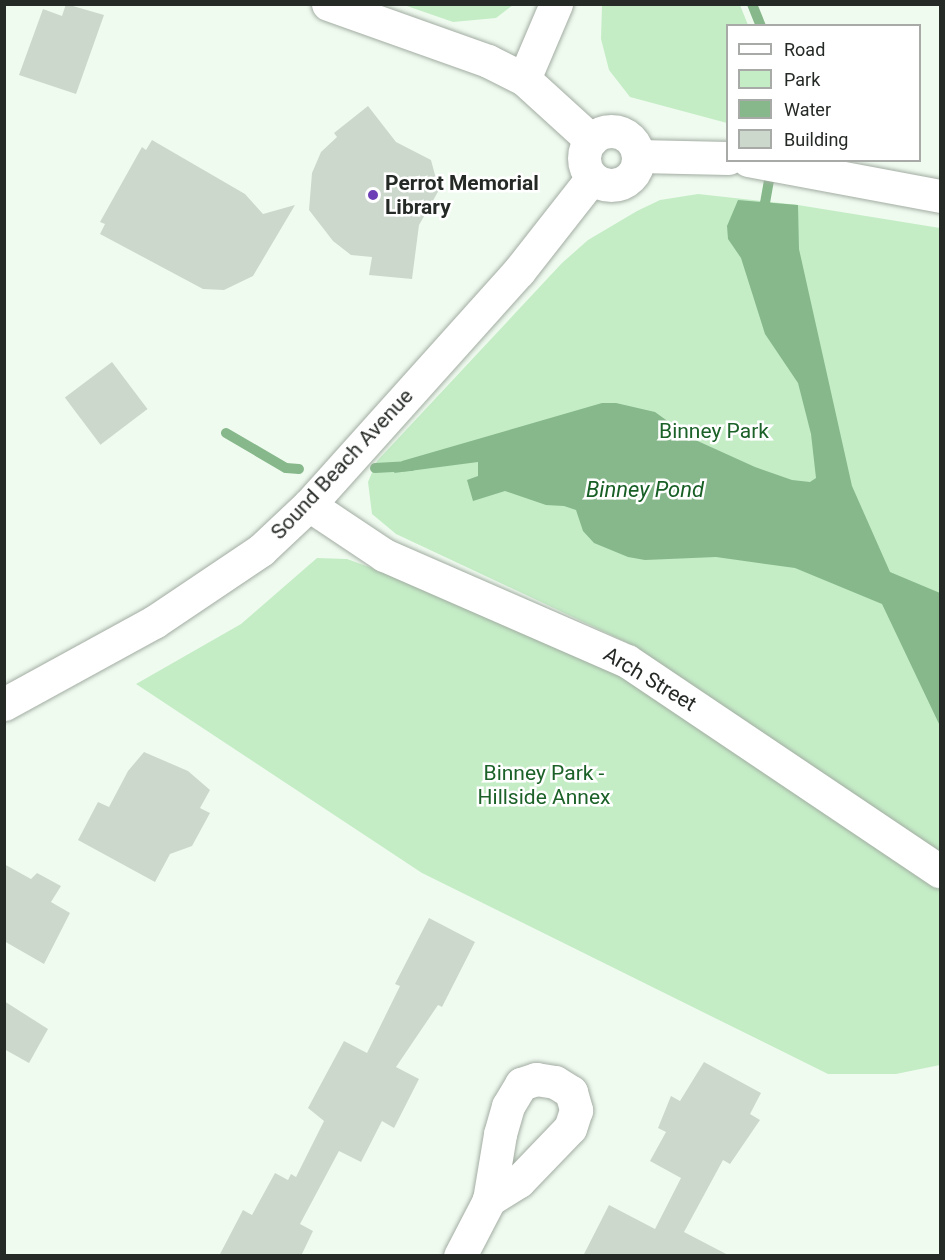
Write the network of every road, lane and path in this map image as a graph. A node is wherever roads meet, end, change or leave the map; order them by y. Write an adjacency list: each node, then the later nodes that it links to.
1 (328, 4): 3 (street)
2 (556, 4): 3 (street)
3 (524, 79): 4 (street)
4 (591, 140): 5 (street); 8 (street)
5 (638, 156): 6 (street); 8 (street)
6 (726, 158)
7 (760, 162): 9 (street)
8 (592, 178): 10 (street, Sound Beach Avenue)
9 (940, 196)
10 (309, 505): 11 (street, Sound Beach Avenue); 12 (street, Arch Street)
11 (4, 704)
12 (940, 871)
13 (489, 1200): 14 (street)
14 (460, 1256)

